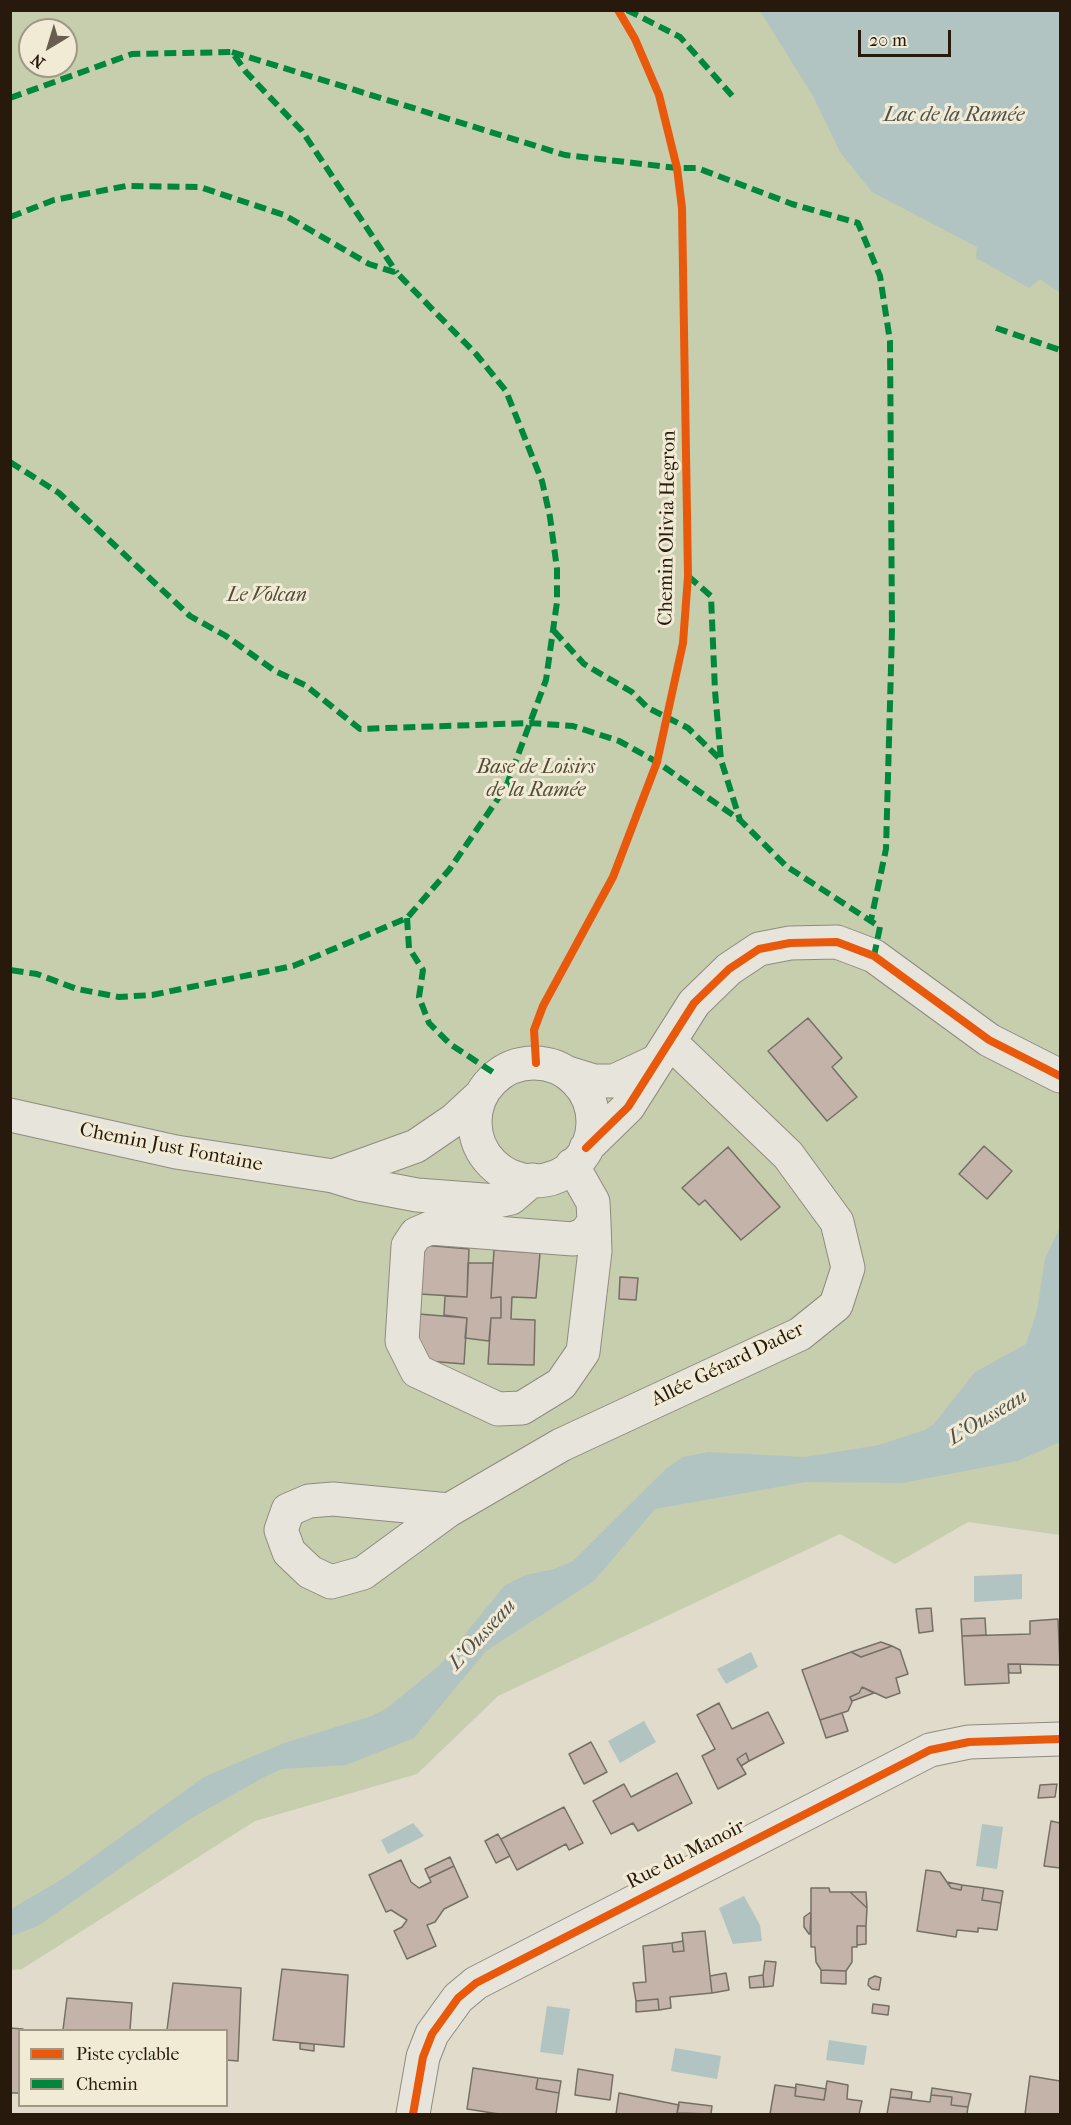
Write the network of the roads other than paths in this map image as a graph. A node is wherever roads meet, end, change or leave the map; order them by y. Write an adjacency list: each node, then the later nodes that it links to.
1 (664, 1051): 2 (street); 3 (street); 6 (street); 10 (street, Allée Gérard Dader)
2 (568, 1073): 4 (street); 6 (street)
3 (1060, 1076)
4 (481, 1095): 7 (street, Chemin Just Fontaine); 8 (street)
5 (10, 1115): 7 (street, Chemin Just Fontaine)
6 (579, 1157): 8 (street); 9 (street)
7 (333, 1176): 8 (street, Chemin Just Fontaine)
8 (531, 1180)
9 (594, 1221): 9 (street)
10 (449, 1510)
11 (1060, 1739): 12 (street, Rue du Manoir)
12 (413, 2115)

